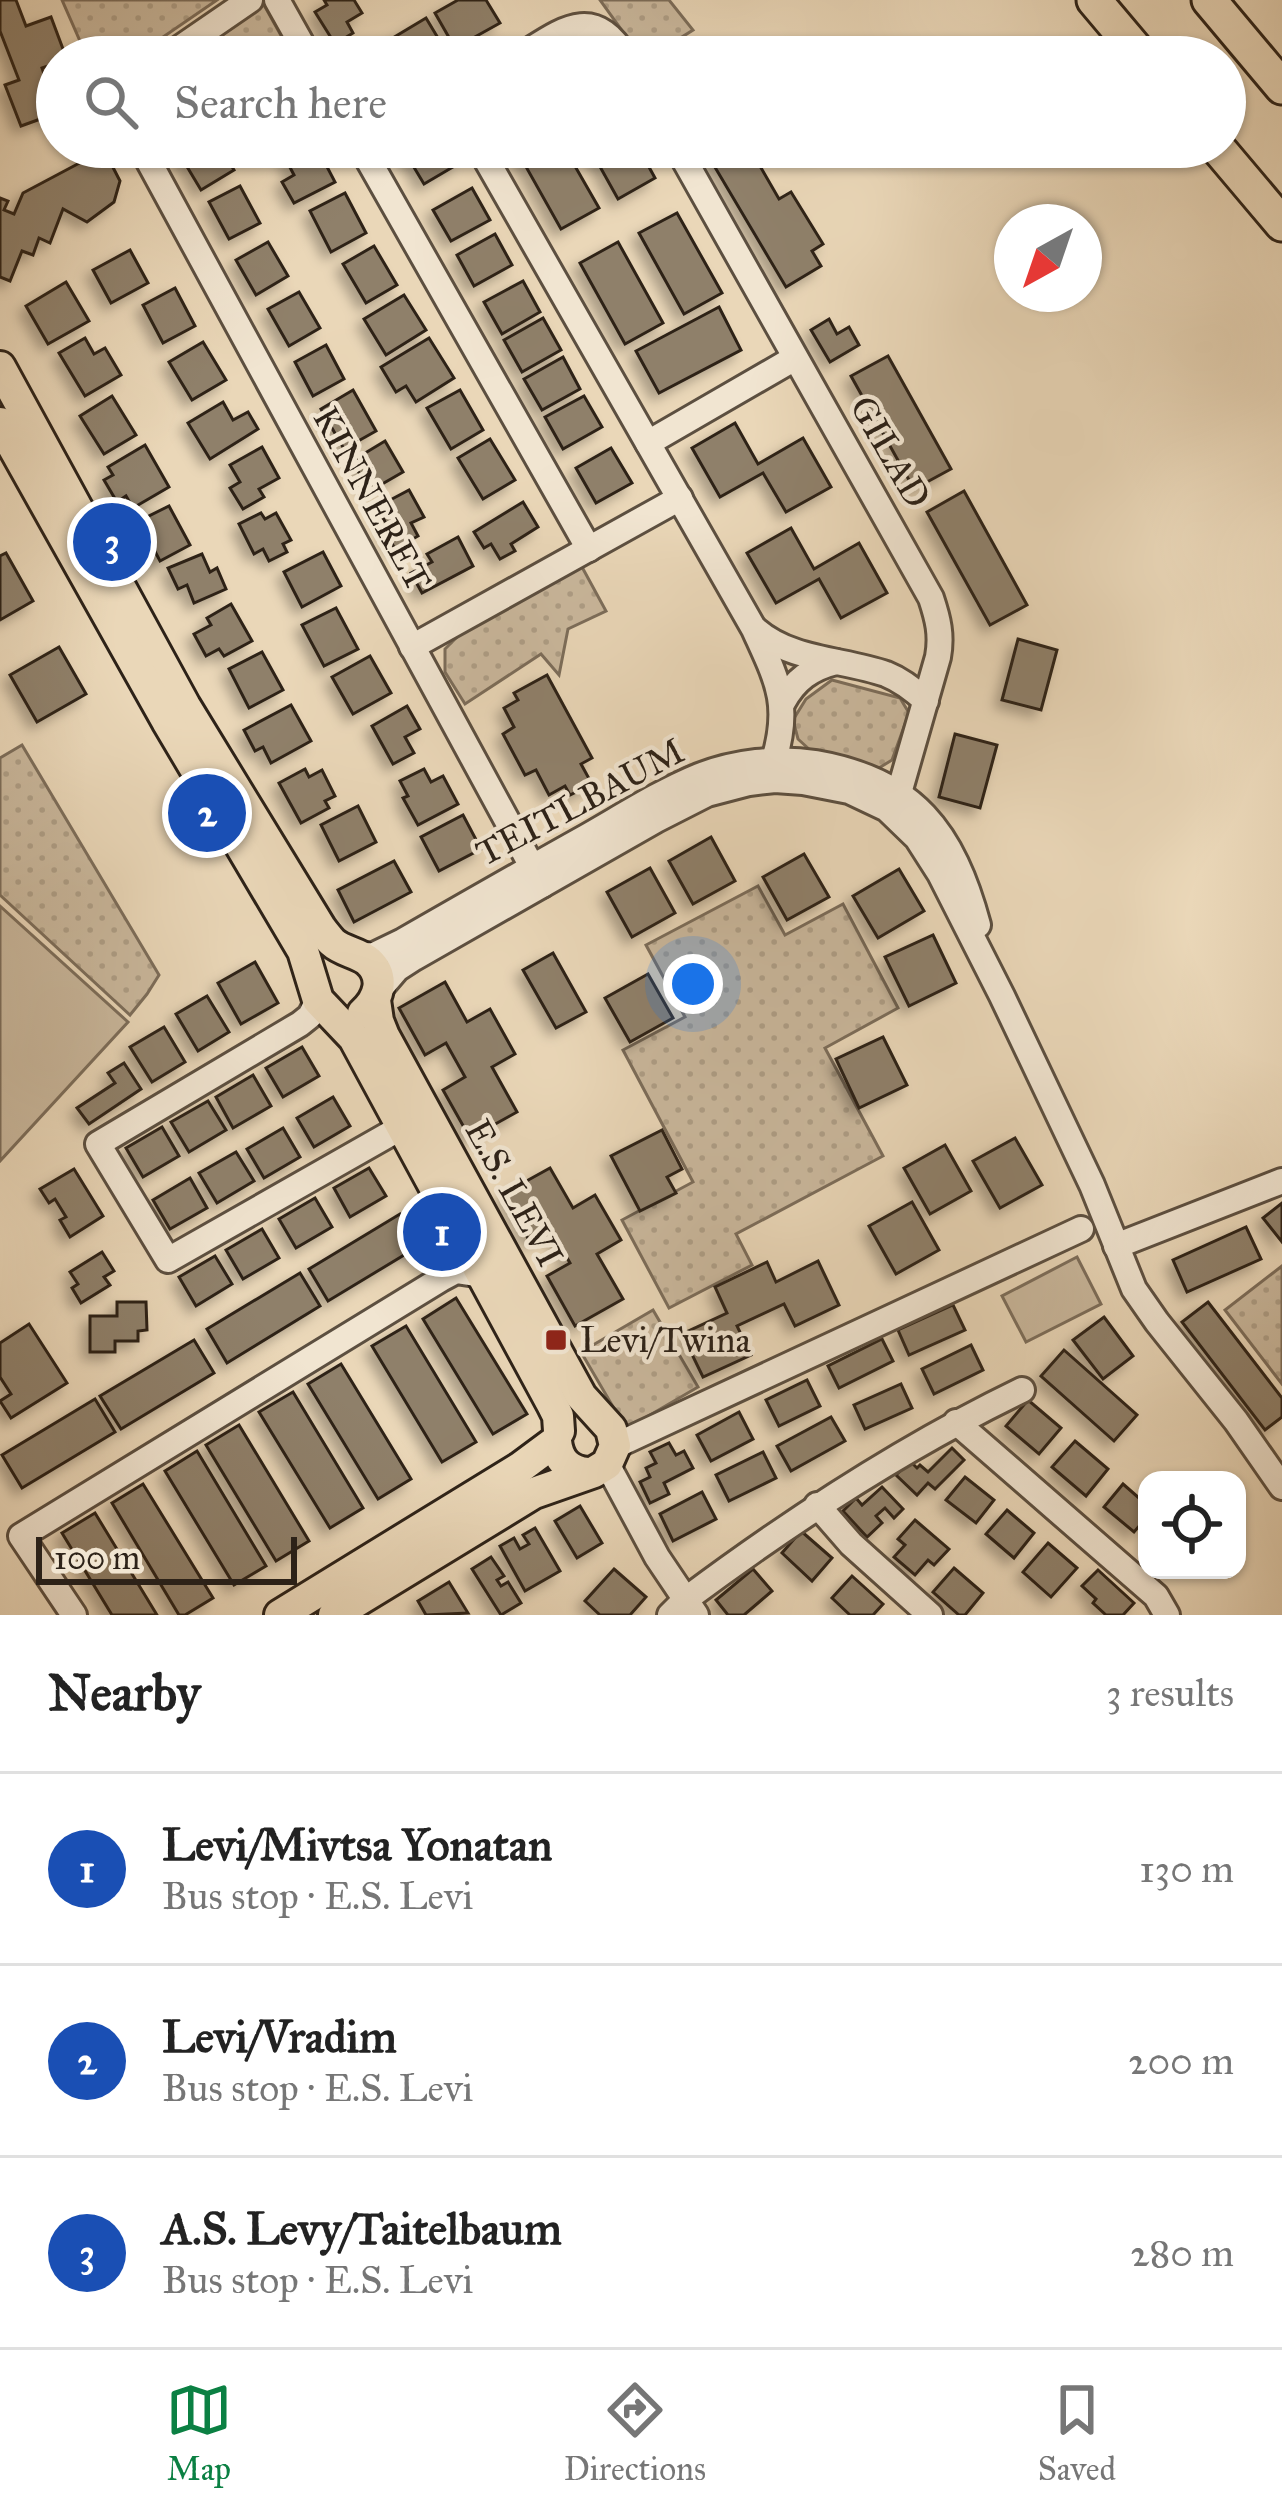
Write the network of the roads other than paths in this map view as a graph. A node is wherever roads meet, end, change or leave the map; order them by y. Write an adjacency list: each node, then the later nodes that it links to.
1 (250, 0): 5 (street)
2 (277, 0): 6 (street)
3 (1094, 0): 9 (highway)
4 (1209, 0): 10 (highway)
5 (198, 36)
6 (298, 36)
7 (554, 36): 8 (street)
8 (607, 36)
9 (1124, 36)
10 (1239, 36)
11 (1246, 44): 12 (highway)
12 (1282, 87)
13 (151, 168): 27 (street, KINNERET)
14 (377, 168): 24 (street)
15 (491, 168): 22 (street)
16 (688, 168): 19 (street, GILAD)
17 (1235, 168): 18 (highway)
18 (1282, 224)
19 (795, 358): 22 (street); 26 (street, GILAD)
20 (0, 367): 35 (main road)
21 (0, 423): 37 (main road, E.S. LEVI)
22 (648, 443): 23 (street)
23 (680, 499): 24 (street); 25 (street)
24 (589, 548): 27 (street)
25 (754, 628): 28 (street); 31 (street)
26 (941, 639): 29 (street); 30 (street)
27 (412, 646): 34 (street, KINNERET)
28 (836, 662): 29 (street); 31 (street)
29 (886, 674): 30 (street)
30 (926, 701): 33 (street)
31 (783, 702): 32 (street)
32 (774, 760): 33 (street, TEITLBAUM); 34 (street, TEITLBAUM)
33 (893, 801): 34 (street, TEITLBAUM); 41 (street, TEITLBAUM)
34 (537, 876): 35 (street, TEITLBAUM); 36 (street, TEITLBAUM)
35 (354, 954): 36 (main road); 37 (main road)
36 (377, 995): 37 (main road); 44 (main road, E.S. LEVI)
37 (322, 1000): 38 (main road, E.S. LEVI); 38 (street)
38 (402, 1127): 42 (main road, E.S. LEVI)
39 (1282, 1181): 41 (street)
40 (1081, 1229): 47 (street)
41 (1116, 1246): 48 (street, TEITLBAUM)
42 (482, 1275): 46 (main road, E.S. LEVI); 52 (street)
43 (1022, 1390): 45 (street)
44 (599, 1417): 46 (main road); 47 (main road)
45 (956, 1422): 49 (street); 50 (street)
46 (557, 1436): 47 (main road); 53 (main road)
47 (603, 1461): 51 (street); 54 (main road)
48 (1282, 1487)
49 (817, 1505): 51 (street); 55 (street)
50 (1162, 1605)
51 (684, 1610)
52 (74, 1615)
53 (280, 1615)
54 (334, 1615)
55 (930, 1615)

